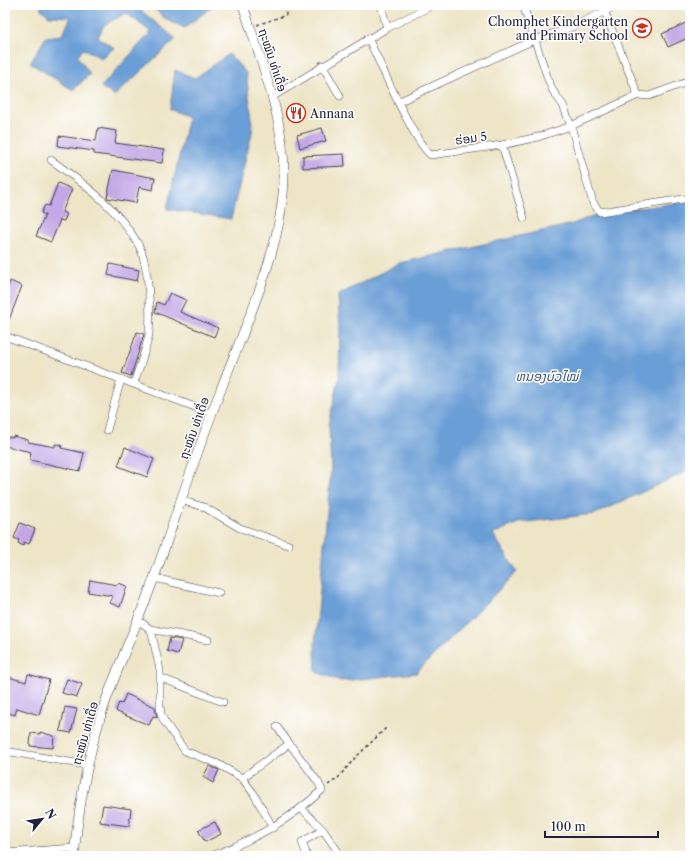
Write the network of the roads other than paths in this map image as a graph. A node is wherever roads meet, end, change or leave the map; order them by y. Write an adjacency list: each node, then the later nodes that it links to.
1 (243, 5): 14 (main road, ຖະໝົນ ທ່າເດື່ອ)
2 (381, 5): 7 (street)
3 (433, 5): 7 (street)
4 (523, 5): 9 (street)
5 (618, 5): 6 (street)
6 (603, 8): 9 (street); 12 (street)
7 (386, 28): 8 (street)
8 (368, 38): 10 (street); 15 (street, ຮ່ອມ 5)
9 (534, 40): 15 (street); 16 (street)
10 (322, 65): 13 (street); 14 (street)
11 (690, 81): 12 (street, ຮ່ອມ 5)
12 (638, 95): 16 (street, ຮ່ອມ 5)
13 (340, 96)
14 (272, 97): 24 (main road, ຖະໝົນ ທ່າເດື່ອ)
15 (398, 102): 17 (street, ຮ່ອມ 5)
16 (571, 126): 17 (street, ຮ່ອມ 5); 19 (street)
17 (502, 145): 20 (street)
18 (51, 160): 23 (street)
19 (690, 198)
20 (524, 218)
21 (5, 336): 22 (street)
22 (121, 379): 23 (street); 25 (street)
23 (134, 384): 24 (street)
24 (211, 413): 26 (main road, ຖະໝົນ ທ່າເດື່ອ)
25 (107, 430)
26 (180, 500): 27 (street); 28 (main road, ຖະໝົນ ທ່າເດື່ອ)
27 (288, 545)
28 (154, 578): 29 (street); 30 (main road, ຖະໝົນ ທ່າເດື່ອ)
29 (219, 593)
30 (138, 620): 31 (street); 38 (main road, ຖະໝົນ ທ່າເດື່ອ)
31 (150, 629): 32 (street); 33 (street)
32 (208, 640)
33 (161, 678): 34 (street); 39 (street)
34 (223, 702)
35 (277, 727): 36 (street)
36 (289, 744): 39 (street); 40 (street)
37 (5, 751): 38 (street)
38 (87, 765): 43 (main road, ຖະໝົນ ທ່າເດື່ອ)
39 (242, 778): 41 (street)
40 (302, 809): 41 (street); 42 (street)
41 (272, 828): 45 (street)
42 (323, 830): 46 (street); 47 (street)
43 (74, 852): 44 (street)
44 (6, 854)
45 (214, 856)
46 (307, 856)
47 (340, 856)

